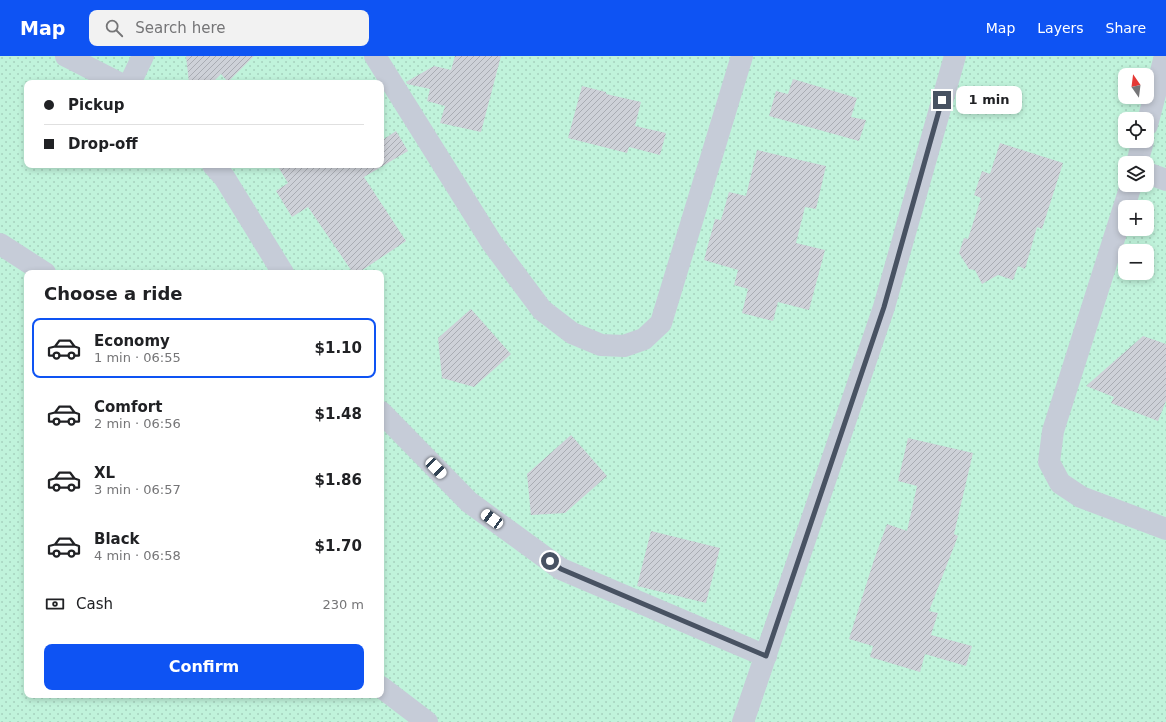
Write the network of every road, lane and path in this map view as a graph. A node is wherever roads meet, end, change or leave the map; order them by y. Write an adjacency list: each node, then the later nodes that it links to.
1 (66, 56): 7 (street)
2 (143, 56): 8 (street)
3 (375, 56): 4 (street)
4 (742, 56)
5 (955, 56): 19 (street)
6 (1165, 56): 9 (street)
7 (113, 80)
8 (131, 80)
9 (1150, 112)
10 (216, 168): 16 (street)
11 (1154, 176): 12 (street)
12 (1166, 180)
13 (1129, 192): 18 (street)
14 (0, 244): 15 (street)
15 (40, 270)
16 (282, 270)
17 (384, 415): 19 (street)
18 (1166, 529)
19 (766, 656): 22 (street)
20 (384, 689): 21 (street)
21 (427, 722)
22 (743, 722)

